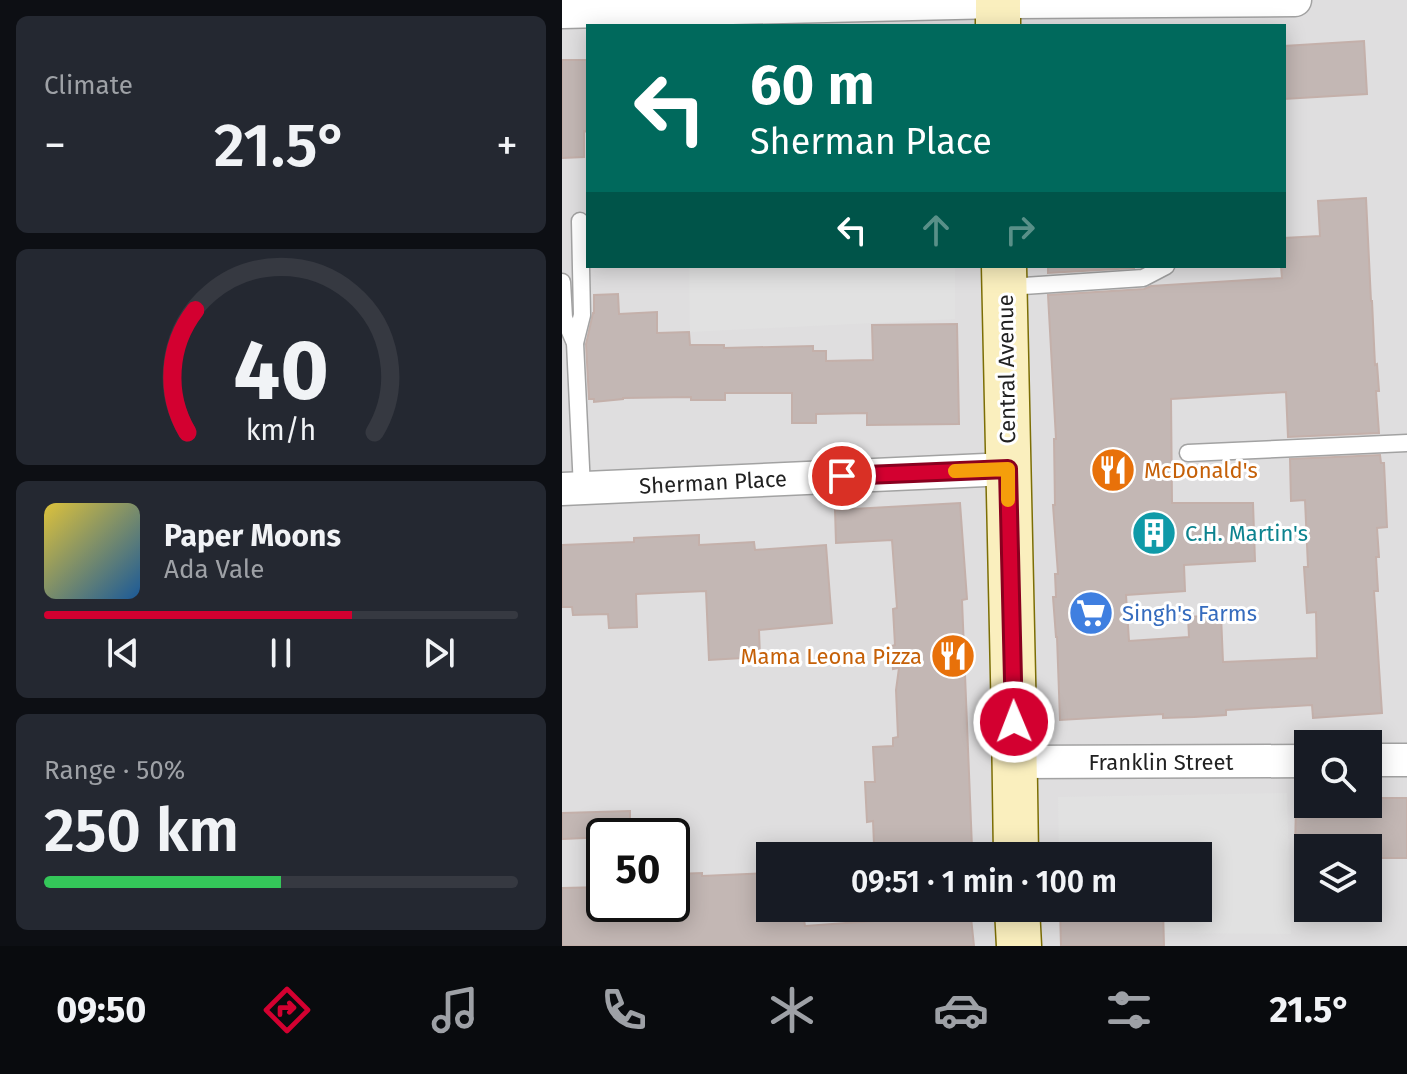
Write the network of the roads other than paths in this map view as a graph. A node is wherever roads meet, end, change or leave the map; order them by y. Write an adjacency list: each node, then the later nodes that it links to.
1 (1295, 0): 2 (street)
2 (998, 9): 3 (street)
3 (562, 12)
4 (580, 221): 8 (lane)
5 (1162, 268): 6 (lane)
6 (1005, 276): 11 (main road, Central Avenue)
7 (562, 282): 8 (lane)
8 (575, 343): 12 (lane)
9 (1407, 443): 10 (lane)
10 (1188, 453)
11 (1008, 469): 12 (street, Sherman Place); 16 (main road, Central Avenue)
12 (572, 488)
13 (1382, 760): 14 (street)
14 (1407, 760)
15 (1294, 761): 16 (street, Franklin Street)
16 (1015, 762): 17 (main road, Central Avenue)
17 (1016, 842)
18 (1018, 922): 19 (main road)
19 (1019, 946)

